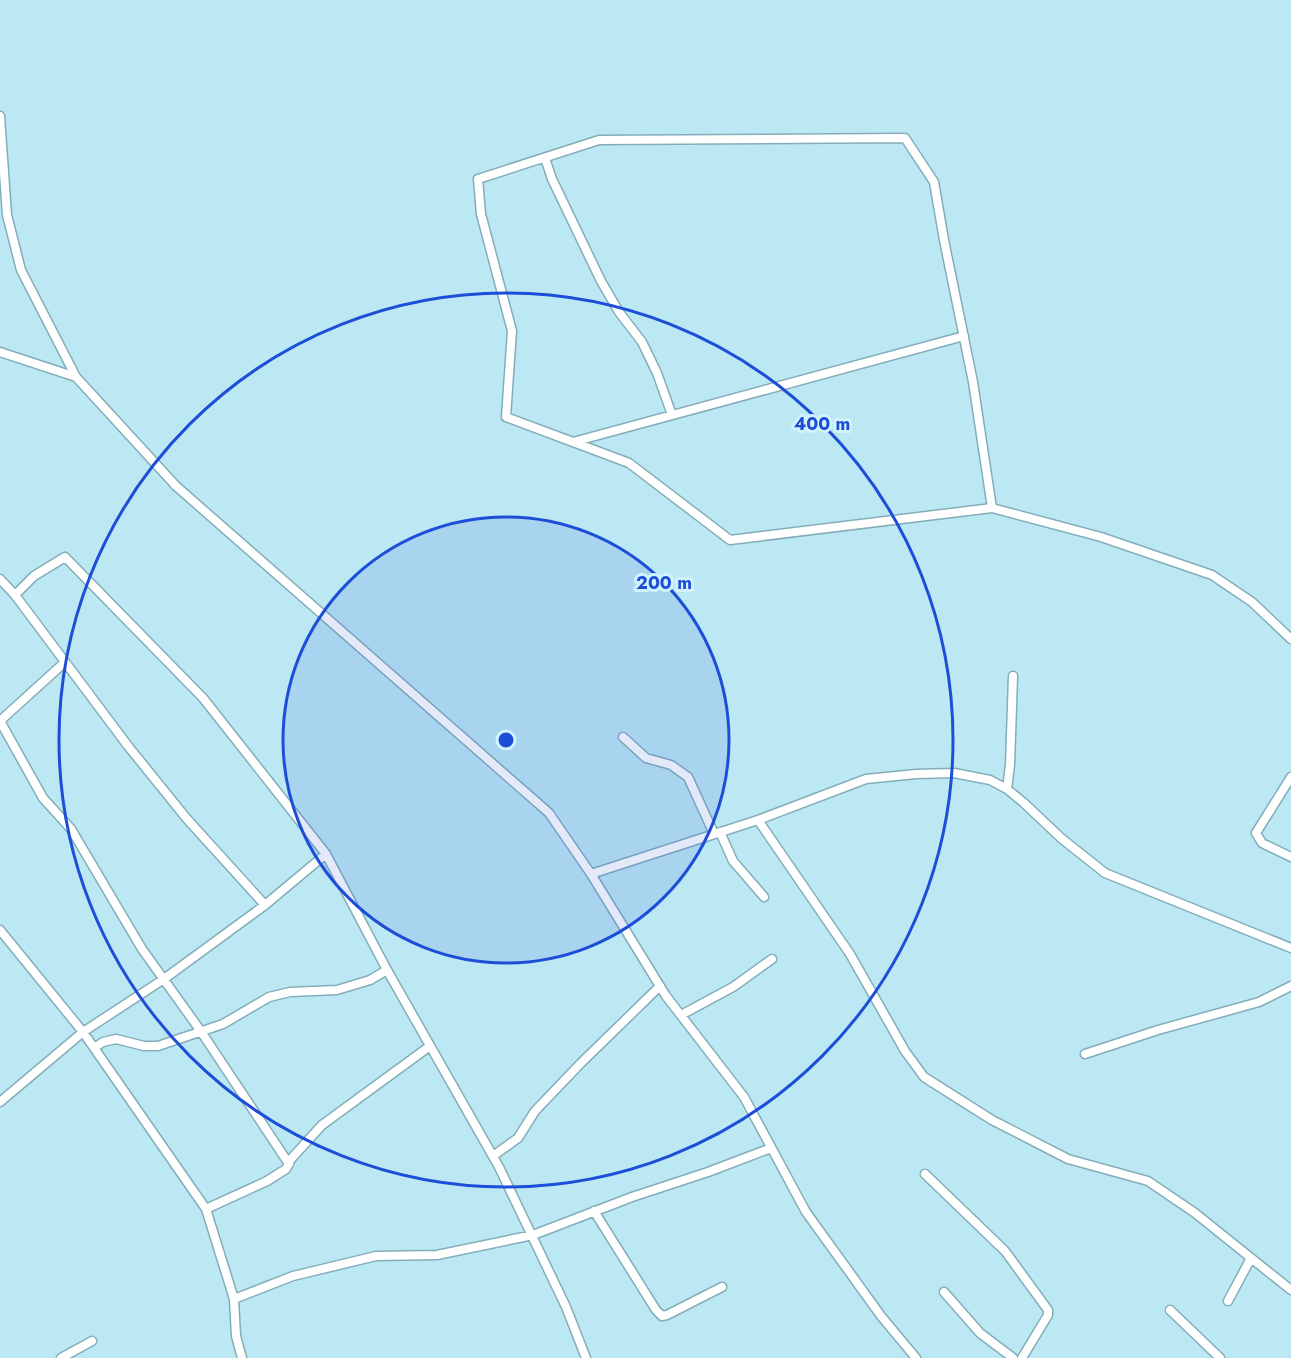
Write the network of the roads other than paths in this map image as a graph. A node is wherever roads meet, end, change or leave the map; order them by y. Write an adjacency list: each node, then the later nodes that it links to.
1 (0, 116): 5 (street)
2 (544, 158): 3 (street); 6 (street); 7 (street)
3 (964, 336): 6 (street); 8 (street)
4 (0, 352): 5 (street)
5 (76, 377): 22 (street)
6 (672, 415): 7 (street)
7 (573, 442): 8 (street)
8 (992, 508): 11 (street)
9 (0, 579): 10 (street)
10 (15, 595): 12 (street); 20 (street)
11 (1291, 639)
12 (65, 662): 14 (street); 24 (street)
13 (1013, 676): 17 (street)
14 (0, 721): 29 (street)
15 (623, 737): 19 (street)
16 (1291, 777): 21 (street)
17 (1007, 789): 18 (street); 26 (street)
18 (759, 820): 19 (street); 46 (street)
19 (717, 833): 22 (street); 23 (street)
20 (326, 854): 24 (street); 28 (street)
21 (1291, 857)
22 (591, 874): 30 (street)
23 (764, 897)
24 (265, 905): 29 (street)
25 (0, 930): 34 (street)
26 (1291, 948)
27 (772, 959): 32 (street)
28 (387, 970): 33 (street); 35 (street)
29 (164, 979): 33 (street); 34 (street)
30 (660, 986): 32 (street); 40 (street)
31 (1291, 986): 37 (street)
32 (681, 1015): 39 (street)
33 (200, 1030): 36 (street); 41 (street)
34 (83, 1032): 36 (street); 38 (street)
35 (430, 1046): 40 (street); 41 (street)
36 (94, 1048): 43 (street)
37 (1084, 1054)
38 (0, 1102)
39 (771, 1148): 44 (street); 57 (street)
40 (493, 1156): 45 (street)
41 (289, 1164): 43 (street)
42 (925, 1174): 59 (street)
43 (206, 1209): 50 (street)
44 (594, 1211): 45 (street); 47 (street)
45 (533, 1235): 50 (street); 56 (street)
46 (1251, 1258): 48 (street); 51 (street)
47 (722, 1287)
48 (1291, 1290)
49 (944, 1292): 58 (street)
50 (234, 1299): 55 (street)
51 (1228, 1301)
52 (1170, 1310): 60 (street)
53 (92, 1341): 54 (street)
54 (61, 1358)
55 (242, 1358)
56 (586, 1358)
57 (916, 1358)
58 (1013, 1358)
59 (1022, 1358)
60 (1220, 1358)

